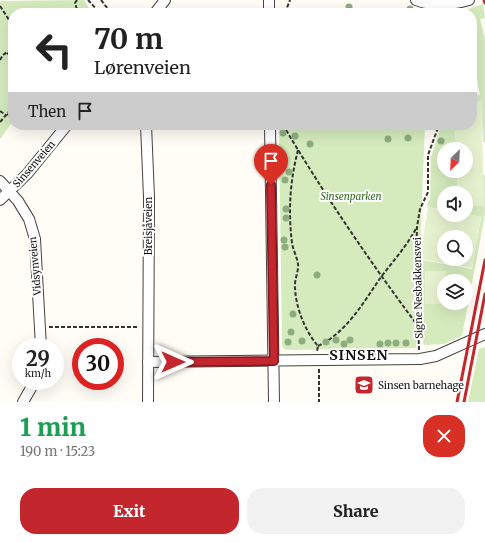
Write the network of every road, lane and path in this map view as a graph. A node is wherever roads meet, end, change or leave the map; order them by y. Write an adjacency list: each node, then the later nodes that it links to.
1 (88, 0): 7 (path)
2 (101, 0): 8 (path)
3 (165, 0): 9 (street)
4 (416, 0): 10 (street)
5 (469, 0): 10 (street)
6 (0, 6): 11 (path)
7 (95, 8)
8 (107, 8)
9 (159, 8)
10 (454, 8)
11 (8, 18)
12 (7, 52): 13 (path)
13 (0, 60)
14 (0, 111): 15 (path)
15 (7, 115): 16 (path)
16 (0, 122)
17 (62, 130): 24 (street, Sinsenveien)
18 (146, 130): 30 (street, Breisjåveien)
19 (270, 130): 34 (street)
20 (286, 130): 22 (path)
21 (437, 130): 26 (path, Signe Nesbakkensvei)
22 (298, 150): 27 (path); 27 (path)
23 (0, 181): 24 (street, Vidsynveien)
24 (10, 191): 25 (street, Sinsenveien); 29 (street, Vidsynveien)
25 (0, 200)
26 (417, 227): 27 (path); 28 (path, Signe Nesbakkensvei)
27 (382, 276): 28 (path)
28 (418, 326): 33 (path, Signe Nesbakkensvei)
29 (40, 327): 30 (path); 32 (street, Vidsynveien)
30 (148, 327): 35 (street, Breisjåveien)
31 (485, 334): 33 (street)
32 (41, 338)
33 (420, 359): 36 (street)
34 (274, 361): 35 (street); 36 (street); 40 (street)
35 (148, 362): 39 (street, Breisjåveien)
36 (319, 362): 41 (path)
37 (30, 390): 38 (street)
38 (23, 402)
39 (148, 402)
40 (274, 402)
41 (319, 402)

